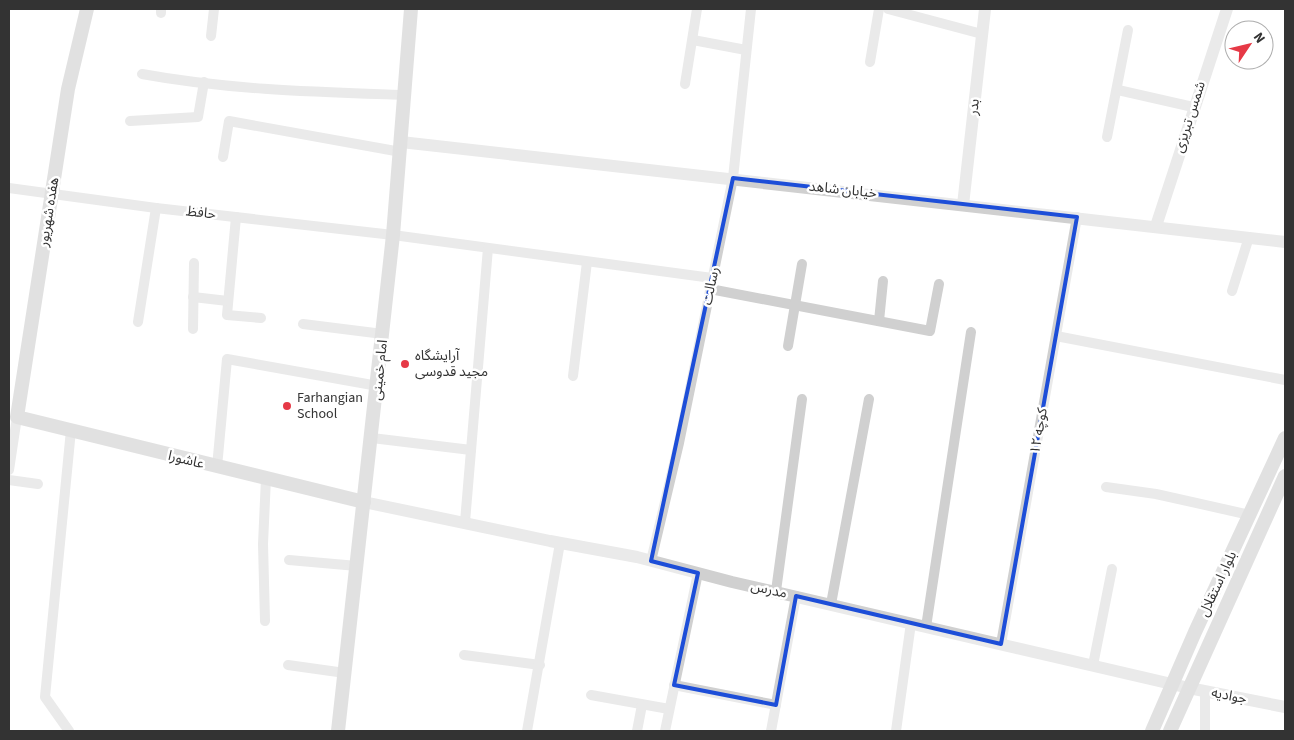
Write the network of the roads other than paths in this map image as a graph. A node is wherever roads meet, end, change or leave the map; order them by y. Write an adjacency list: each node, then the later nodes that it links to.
1 (87, 9): 28 (main road, هفده شهریور)
2 (214, 9): 12 (street)
3 (410, 9): 20 (main road, امام خمینی)
4 (697, 9): 13 (street)
5 (751, 9): 14 (street, رسالت)
6 (879, 9): 15 (street)
7 (888, 9): 11 (street)
8 (985, 9): 11 (street, بدر)
9 (1226, 9): 21 (street, شمس تبریزی)
10 (1128, 30): 19 (street)
11 (982, 34): 29 (street, بدر)
12 (212, 36)
13 (693, 40): 14 (street); 18 (street)
14 (746, 50): 26 (street, رسالت)
15 (870, 62)
16 (142, 74): 17 (street)
17 (204, 82): 20 (street); 22 (street)
18 (685, 84)
19 (1118, 90): 21 (street); 23 (street)
20 (406, 95): 24 (main road, امام خمینی)
21 (1193, 107): 33 (street, شمس تبریزی)
22 (130, 121)
23 (1106, 137)
24 (401, 147): 25 (street); 26 (street, خیابان شاهد); 34 (main road, امام خمینی)
25 (223, 157)
26 (733, 178): 29 (street, خیابان شاهد); 42 (street, رسالت)
27 (9, 188): 28 (street, حافظ)
28 (52, 195): 30 (street, حافظ); 62 (main road, هفده شهریور)
29 (963, 205): 32 (street, خیابان شاهد)
30 (156, 208): 31 (street, حافظ); 50 (street)
31 (236, 217): 34 (street, حافظ); 46 (street)
32 (1077, 217): 33 (street, خیابان شاهد); 55 (street, کوچه ۱۲)
33 (1156, 226): 35 (street, خیابان شاهد)
34 (393, 236): 37 (street, حافظ); 54 (main road, امام خمینی)
35 (1249, 237): 36 (street, خیابان شاهد); 44 (street)
36 (1285, 242)
37 (488, 248): 38 (street, حافظ); 66 (street)
38 (587, 262): 42 (street, حافظ); 57 (street)
39 (194, 263): 45 (street)
40 (802, 264): 47 (street)
41 (883, 281): 49 (street)
42 (711, 284): 47 (street, حافظ); 79 (street, رسالت)
43 (939, 284): 49 (street, حافظ)
44 (1232, 291)
45 (193, 297): 46 (street); 52 (street)
46 (228, 301): 48 (street)
47 (794, 305): 49 (street, حافظ); 56 (street)
48 (261, 318)
49 (879, 321)
50 (138, 322)
51 (302, 324): 54 (street)
52 (193, 329)
53 (971, 332): 88 (street)
54 (383, 334): 59 (main road, امام خمینی)
55 (1056, 336): 58 (street); 89 (street, کوچه ۱۲)
56 (788, 346)
57 (573, 376)
58 (1285, 380)
59 (378, 386): 64 (main road, امام خمینی); 67 (street)
60 (802, 399): 83 (street)
61 (870, 399): 85 (street)
62 (13, 416): 63 (main road, عاشورا); 68 (street)
63 (70, 430): 67 (main road, عاشورا); 104 (street)
64 (372, 438): 66 (street); 74 (main road, امام خمینی)
65 (1285, 438): 75 (main road, بلوار استقلال)
66 (471, 450): 76 (street)
67 (217, 468): 70 (main road, عاشورا)
68 (9, 470)
69 (1285, 476): 97 (main road, بلوار استقلال)
70 (266, 478): 74 (main road, عاشورا); 86 (street)
71 (9, 480): 72 (street)
72 (38, 484)
73 (1106, 487): 75 (street)
74 (364, 502): 76 (street, مدرس); 80 (main road, امام خمینی)
75 (1250, 515): 95 (main road, بلوار استقلال)
76 (465, 522): 77 (street, مدرس)
77 (560, 543): 79 (street, مدرس); 92 (street)
78 (289, 560): 80 (street)
79 (651, 560): 82 (street, مدرس)
80 (357, 566): 94 (main road, امام خمینی)
81 (1112, 569): 93 (street)
82 (698, 572): 83 (street, مدرس); 96 (street)
83 (776, 592): 84 (street, مدرس)
84 (796, 596): 85 (street, مدرس); 101 (street)
85 (831, 604): 87 (street, مدرس)
86 (265, 621)
87 (911, 623): 88 (street, مدرس); 110 (street)
88 (926, 627): 89 (street, مدرس)
89 (1001, 644): 93 (street, مدرس)
90 (464, 655): 92 (street)
91 (288, 664): 94 (street)
92 (540, 665): 106 (street)
93 (1093, 665): 95 (street, مدرس)
94 (345, 673): 105 (main road, امام خمینی)
95 (1173, 683): 97 (street, جوادیه); 111 (main road, بلوار استقلال)
96 (674, 685): 101 (street); 103 (street)
97 (1189, 688): 98 (street, جوادیه); 112 (main road, بلوار استقلال)
98 (1205, 692): 102 (street, جوادیه); 113 (street)
99 (591, 695): 100 (street)
100 (642, 705): 103 (street); 107 (street)
101 (776, 705): 109 (street)
102 (1285, 707)
103 (668, 709): 108 (street)
104 (69, 731)
105 (338, 731)
106 (527, 731)
107 (637, 731)
108 (665, 731)
109 (771, 731)
110 (896, 731)
111 (1152, 731)
112 (1170, 731)
113 (1205, 731)

